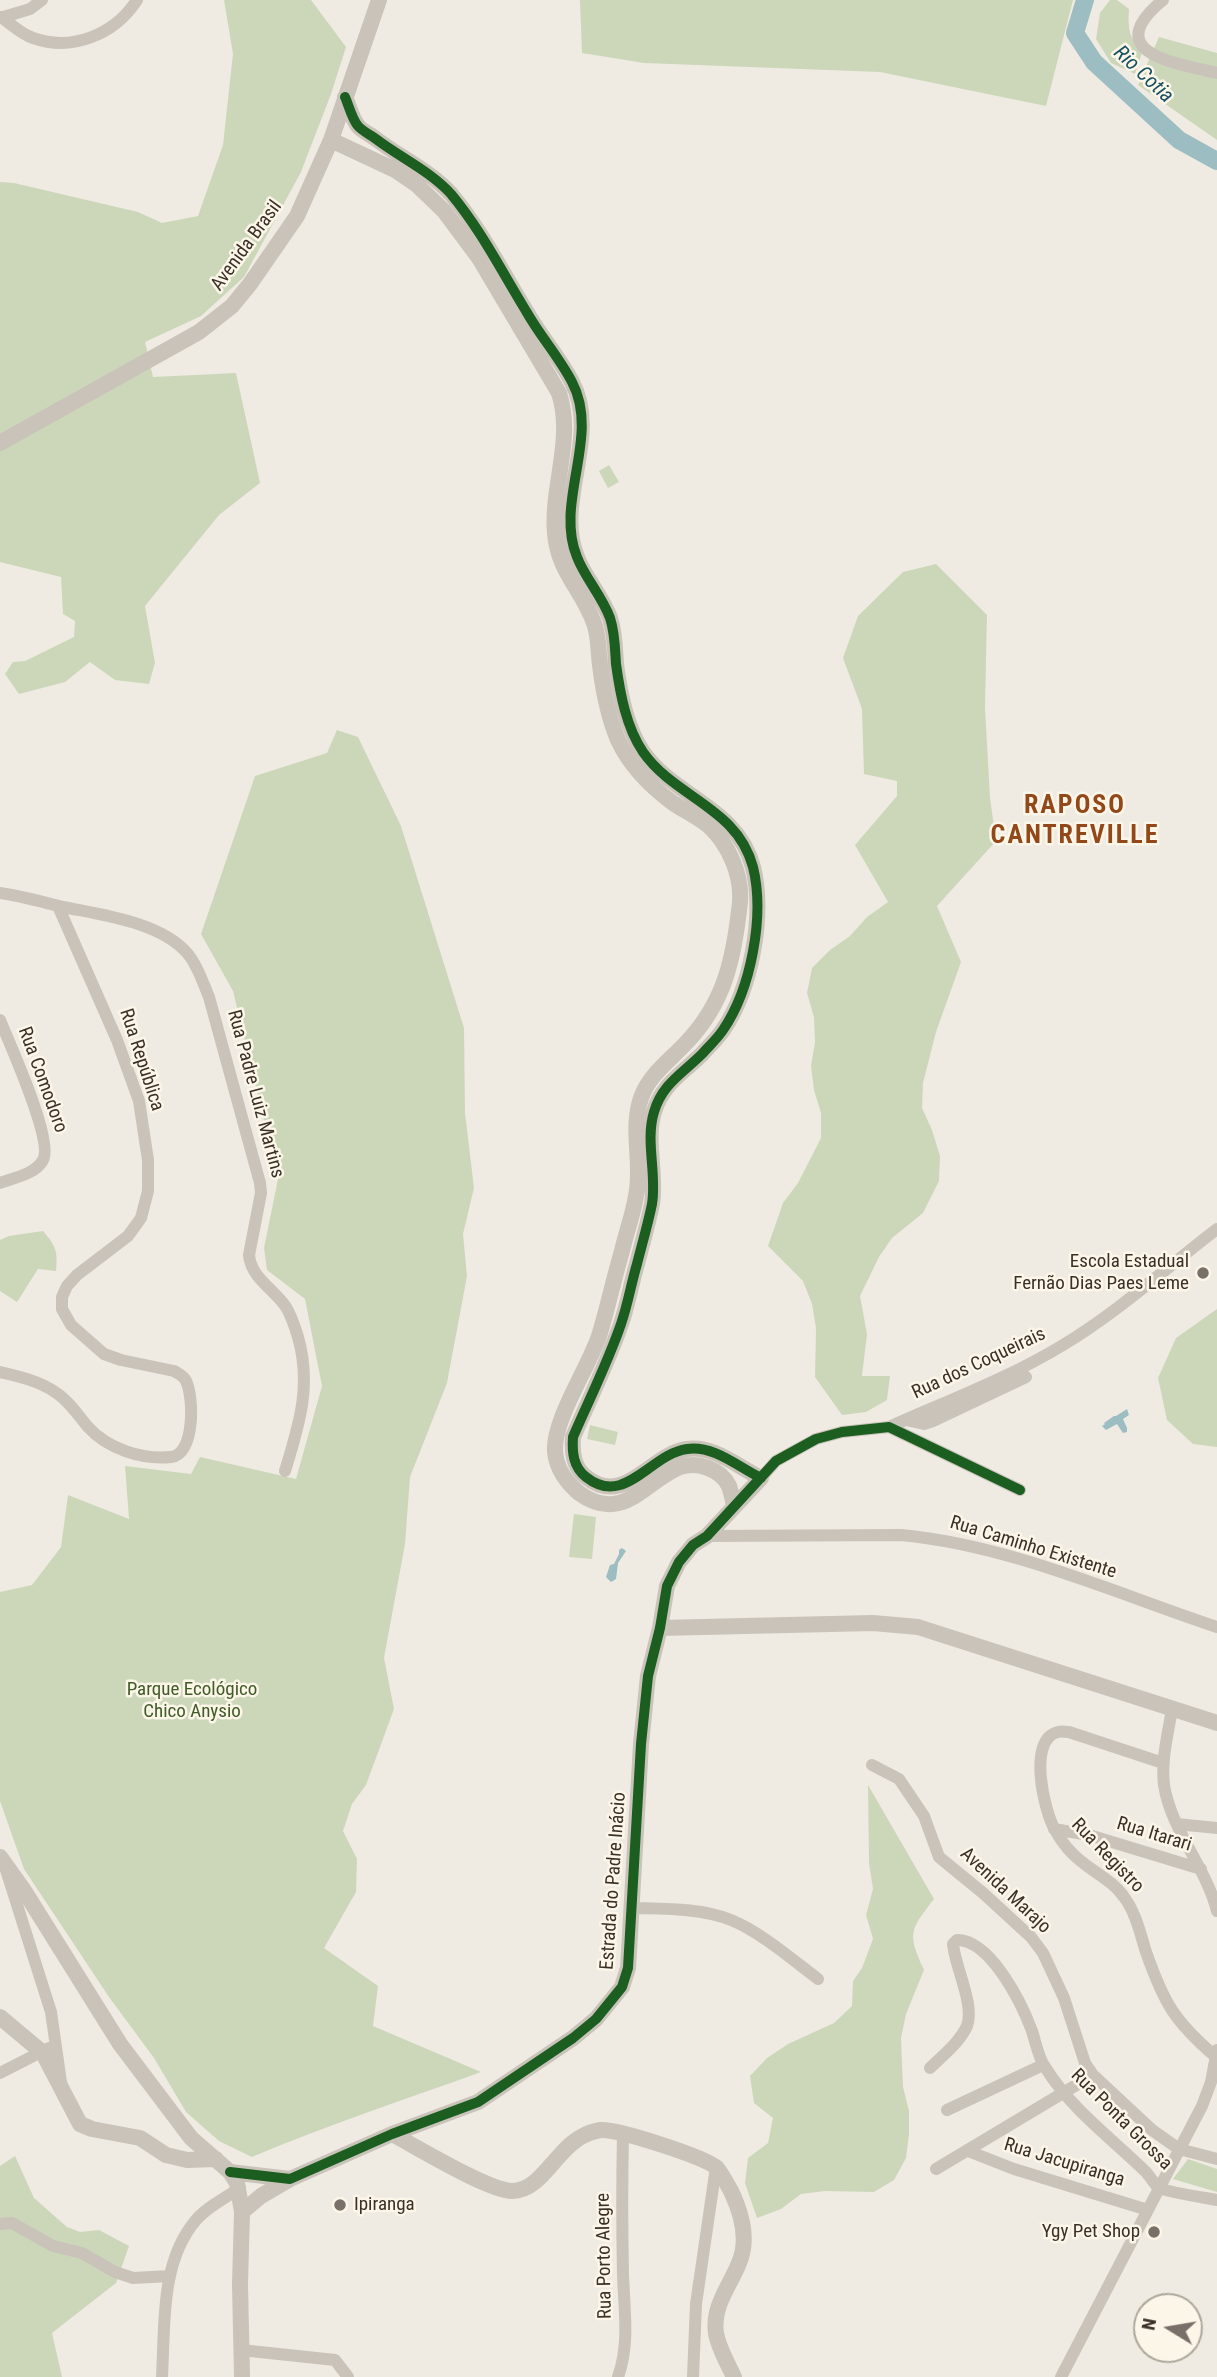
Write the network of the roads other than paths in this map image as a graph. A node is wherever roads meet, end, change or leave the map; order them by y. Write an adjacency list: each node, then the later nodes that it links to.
1 (42, 0): 5 (street)
2 (137, 0): 5 (street)
3 (379, 0): 7 (street, Avenida Brasil)
4 (1163, 0): 6 (street)
5 (0, 17)
6 (1217, 73)
7 (345, 97): 8 (street, Avenida Brasil); 9 (street)
8 (331, 139): 9 (street); 10 (street, Avenida Brasil)
9 (523, 320): 11 (street)
10 (0, 443)
11 (748, 883): 16 (street); 17 (street)
12 (0, 893): 13 (street, Rua Padre Luiz Martins)
13 (58, 906): 19 (street, Rua República); 24 (street, Rua Padre Luiz Martins)
14 (0, 1020): 15 (street, Rua Comodoro)
15 (0, 1183)
16 (630, 1219): 17 (street); 28 (street)
17 (647, 1223): 28 (street)
18 (1217, 1229): 21 (street, Rua dos Coqueirais)
19 (0, 1372)
20 (1026, 1377): 21 (street)
21 (906, 1420): 22 (street, Rua dos Coqueirais)
22 (889, 1427): 25 (street, Rua dos Coqueirais); 27 (street)
23 (744, 1470): 25 (street); 26 (street); 28 (street)
24 (285, 1471)
25 (761, 1478): 29 (street, Estrada do Padre Inácio)
26 (729, 1487): 28 (street); 29 (street)
27 (1020, 1490)
28 (603, 1494)
29 (734, 1506): 30 (street, Estrada do Padre Inácio)
30 (707, 1536): 31 (street, Estrada do Padre Inácio); 32 (street, Rua Caminho Existente)
31 (660, 1628): 33 (street); 42 (street, Estrada do Padre Inácio)
32 (1217, 1628)
33 (1172, 1709): 34 (street); 35 (street)
34 (1217, 1723)
35 (1163, 1763): 37 (street); 39 (street, Rua Registro)
36 (872, 1765): 52 (street, Avenida Marajo)
37 (1177, 1824): 38 (street); 41 (street)
38 (1217, 1828)
39 (1054, 1829): 41 (street, Rua Itarari); 48 (street, Rua Registro)
40 (2, 1860): 46 (street); 60 (street)
41 (1201, 1869): 43 (street)
42 (633, 1908): 44 (street); 57 (street, Estrada do Padre Inácio)
43 (1217, 1911)
44 (818, 1979)
45 (0, 2017): 47 (street)
46 (54, 2035): 47 (street); 53 (street)
47 (43, 2053): 51 (street); 53 (street)
48 (1216, 2053): 58 (street)
49 (1043, 2065): 50 (street, Rua Ponta Grossa); 54 (street, Rua Ponta Grossa); 55 (street)
50 (930, 2068)
51 (0, 2073)
52 (1093, 2075): 54 (street); 58 (street, Avenida Marajo)
53 (62, 2086): 60 (street)
54 (1063, 2092): 59 (street); 68 (street, Rua Ponta Grossa)
55 (947, 2110)
56 (623, 2132): 57 (street); 62 (street); 79 (street, Rua Porto Alegre)
57 (392, 2134): 66 (street, Estrada do Padre Inácio)
58 (1179, 2149): 61 (street); 68 (street)
59 (968, 2151): 63 (street); 71 (street, Rua Jacupiranga)
60 (216, 2159): 64 (street)
61 (1217, 2159)
62 (716, 2167): 80 (street); 81 (street)
63 (936, 2169)
64 (230, 2172): 65 (street); 67 (street)
65 (261, 2176): 66 (street); 69 (street)
66 (290, 2179): 69 (street, Estrada do Padre Inácio)
67 (240, 2188): 72 (street); 74 (street)
68 (1159, 2188): 70 (street, Rua Ponta Grossa); 71 (street)
69 (265, 2193): 72 (street, Estrada do Padre Inácio)
70 (1217, 2200)
71 (1148, 2210): 82 (street)
72 (243, 2211): 75 (street)
73 (0, 2224): 74 (street)
74 (170, 2276): 76 (street)
75 (241, 2350): 77 (street); 78 (street)
76 (162, 2377)
77 (242, 2377)
78 (348, 2377)
79 (618, 2377)
80 (693, 2377)
81 (734, 2377)
82 (1061, 2377)

